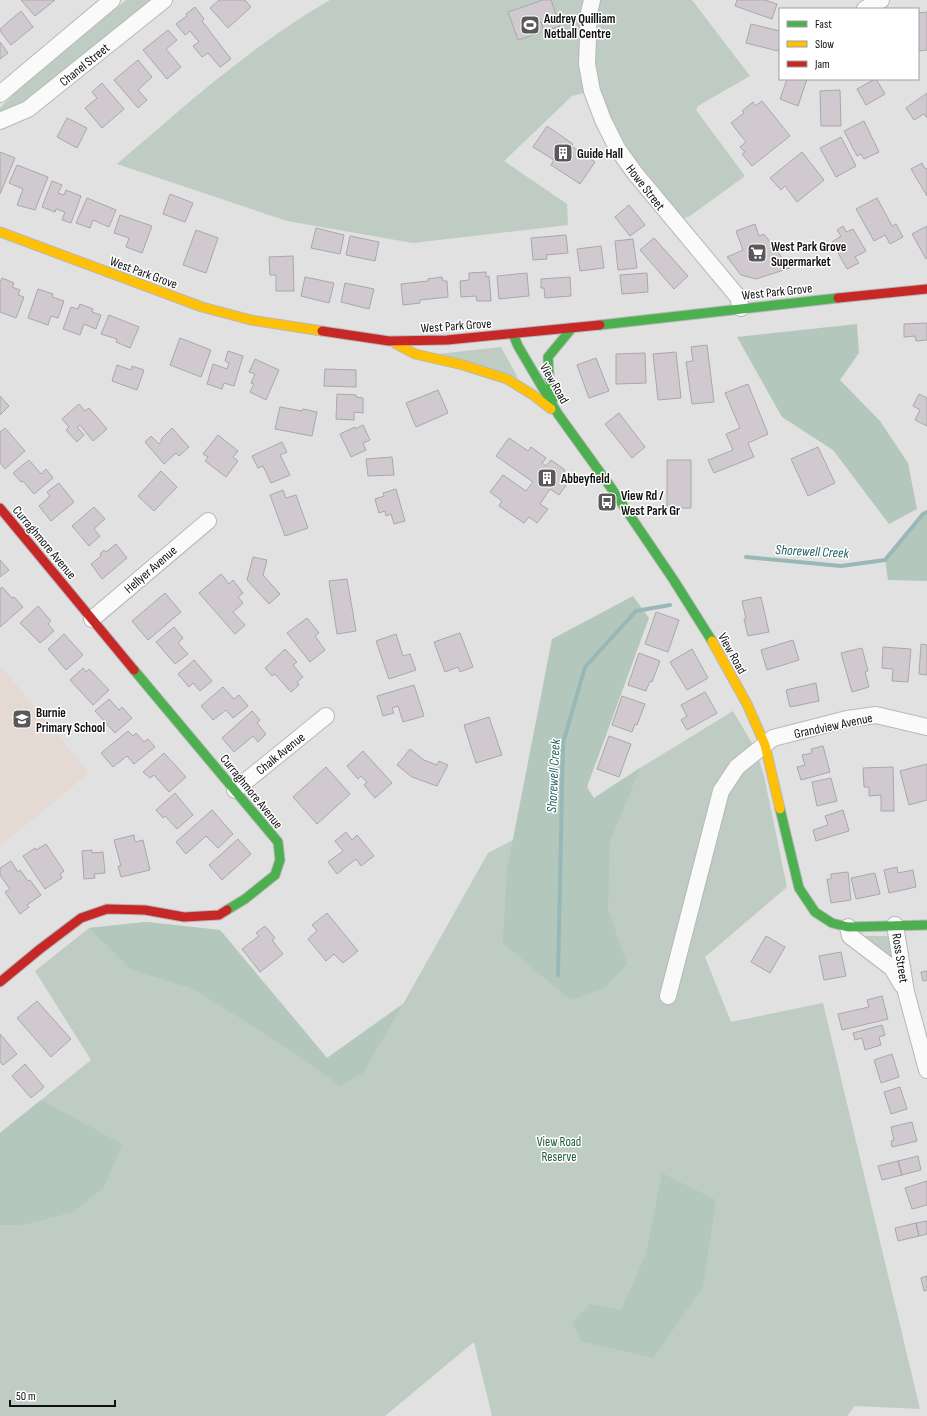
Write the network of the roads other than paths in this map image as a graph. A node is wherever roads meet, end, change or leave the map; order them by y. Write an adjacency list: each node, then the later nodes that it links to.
1 (112, 0): 6 (street)
2 (164, 0): 7 (street, Chanel Street)
3 (592, 0): 10 (street, Howe Street)
4 (881, 0): 5 (street)
5 (867, 8)
6 (0, 94)
7 (0, 121)
8 (0, 232): 13 (street, West Park Grove)
9 (927, 289): 10 (street, West Park Grove)
10 (741, 308): 11 (street, West Park Grove)
11 (572, 328): 12 (street, West Park Grove); 14 (street)
12 (513, 334): 13 (street, West Park Grove); 14 (street, View Road)
13 (389, 341): 14 (street)
14 (558, 414): 20 (street, View Road)
15 (0, 508): 17 (street, Curraghmore Avenue)
16 (208, 521): 17 (street, Hellyer Avenue)
17 (92, 619): 21 (street, Curraghmore Avenue)
18 (326, 716): 21 (street, Chalk Avenue)
19 (927, 727): 20 (street, Grandview Avenue)
20 (765, 745): 24 (street, View Road); 27 (street, Grandview Avenue)
21 (235, 790): 25 (street, Curraghmore Avenue)
22 (895, 925): 23 (street, View Road); 24 (street, View Road); 26 (street, Ross Street)
23 (927, 926)
24 (848, 927): 26 (street, Ross Street)
25 (0, 982)
26 (906, 992): 28 (street, Ross Street)
27 (668, 996)
28 (927, 1070)

